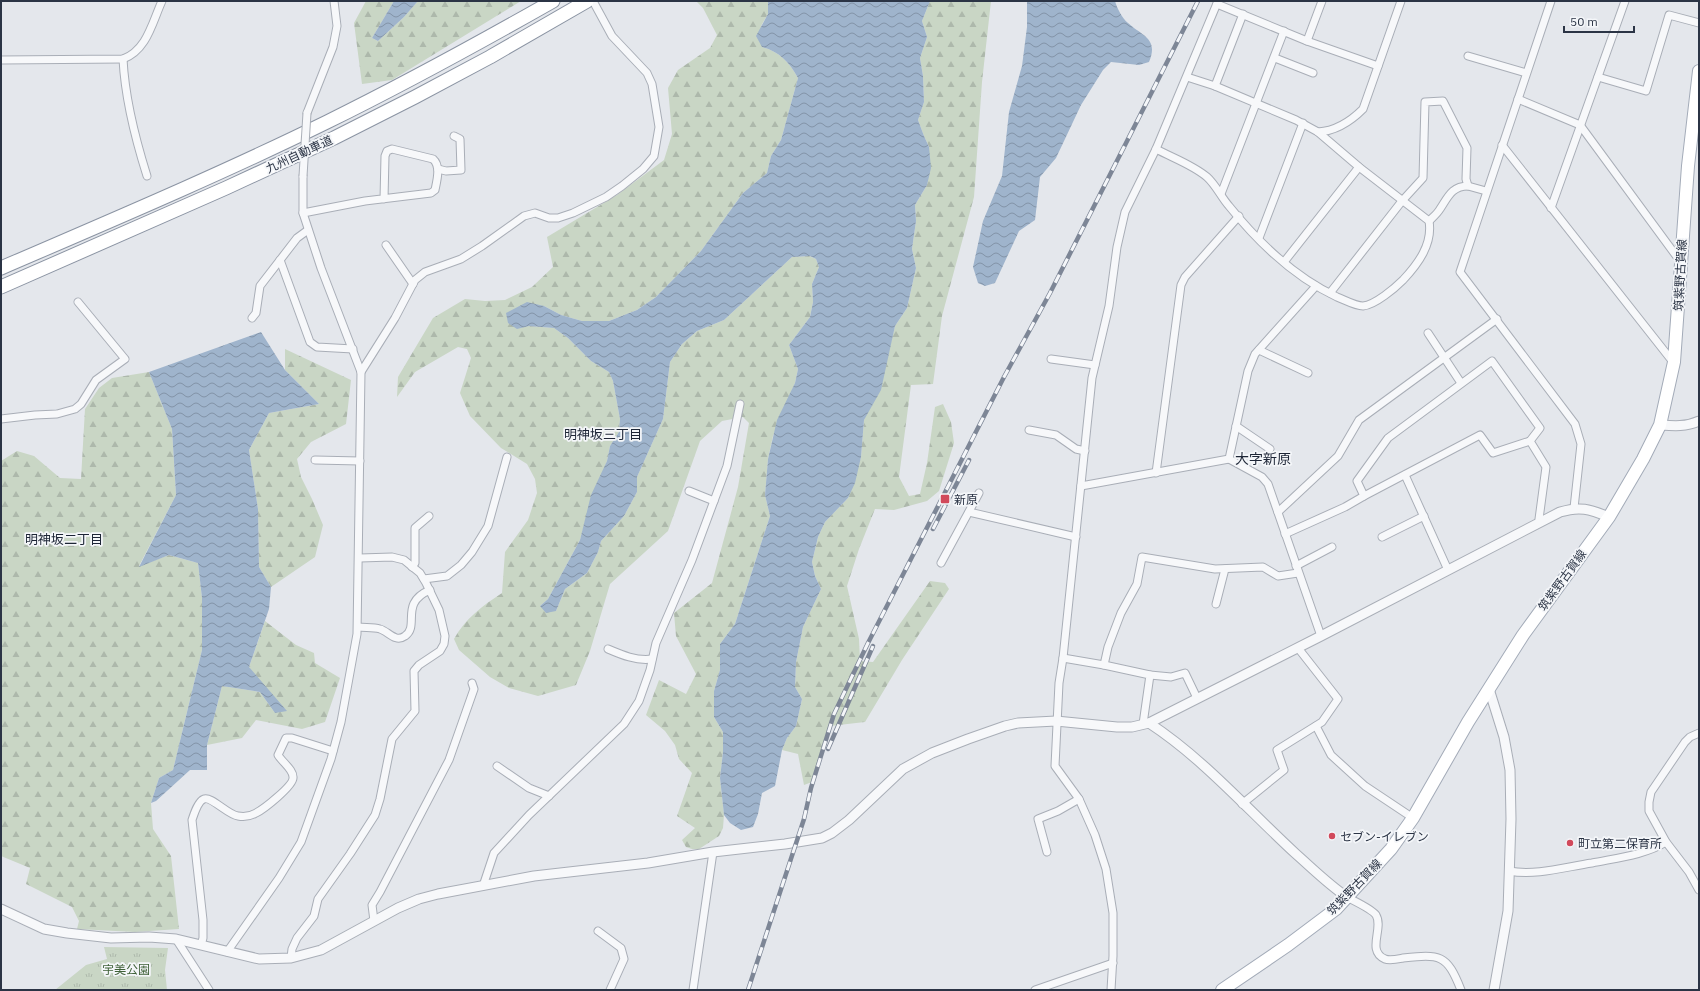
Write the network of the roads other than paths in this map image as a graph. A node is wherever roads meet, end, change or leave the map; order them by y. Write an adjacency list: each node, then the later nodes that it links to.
1 (162, 1): 17 (street)
2 (334, 1): 43 (street, bridge)
3 (553, 1): 52 (highway, 九州自動車道)
4 (587, 1): 55 (highway, 九州自動車道)
5 (593, 1): 53 (street)
6 (1322, 1): 14 (street)
7 (1400, 1): 19 (street)
8 (1551, 1): 22 (street)
9 (1625, 1): 24 (street)
10 (1217, 2): 11 (street); 23 (street)
11 (1243, 14): 13 (street); 25 (street)
12 (1699, 23): 24 (street)
13 (1284, 31): 14 (street); 16 (street)
14 (1308, 41): 19 (street)
15 (1468, 56): 22 (street)
16 (1274, 58): 21 (street); 27 (street)
17 (123, 59): 18 (street); 36 (street)
18 (1, 60)
19 (1378, 66): 30 (street)
20 (1699, 71): 50 (main road, 筑紫野古賀線)
21 (1313, 73)
22 (1526, 73): 26 (street)
23 (1187, 77): 25 (street); 33 (street)
24 (1598, 77): 29 (street)
25 (1215, 86): 27 (street)
26 (1518, 99): 29 (street); 32 (street)
27 (1255, 104): 28 (street); 39 (street)
28 (1303, 123): 30 (street); 47 (street)
29 (1580, 125): 42 (street); 50 (street)
30 (1318, 132): 34 (street)
31 (454, 136): 35 (street)
32 (1502, 145): 38 (street); 42 (street)
33 (1156, 149): 39 (street); 66 (street)
34 (1359, 167): 41 (street); 51 (street)
35 (438, 169): 40 (street); 40 (street)
36 (147, 176)
37 (1468, 186): 38 (street); 41 (street); 45 (street)
38 (1486, 191): 59 (street)
39 (1220, 194): 44 (street)
40 (384, 199): 43 (street)
41 (1402, 201): 45 (street); 56 (street)
42 (1551, 208): 65 (street)
43 (302, 213): 46 (street)
44 (1239, 216): 47 (street); 83 (street)
45 (1429, 221): 56 (street)
46 (308, 230): 49 (street); 61 (street)
47 (1259, 238): 51 (street)
48 (386, 245): 53 (street)
49 (280, 260): 58 (street); 61 (street)
50 (1680, 261): 65 (main road, 筑紫野古賀線)
51 (1284, 262): 54 (street)
52 (1, 268)
53 (412, 284): 67 (street)
54 (1316, 286): 56 (street); 62 (street)
55 (1, 287)
56 (1330, 293)
57 (78, 302): 71 (street)
58 (252, 318)
59 (1497, 319): 63 (street); 90 (street)
60 (1428, 333): 63 (street)
61 (353, 349): 67 (street)
62 (1259, 350): 68 (street); 74 (street)
63 (1444, 357): 69 (street); 92 (street)
64 (1051, 359): 66 (street)
65 (1674, 362): 73 (main road, 筑紫野古賀線)
66 (1095, 365): 78 (street)
67 (361, 372): 82 (street)
68 (1308, 373)
69 (1462, 383): 76 (street); 88 (street)
70 (740, 404): 89 (street)
71 (1, 419)
72 (1699, 421): 73 (street)
73 (1660, 425): 95 (main road, 筑紫野古賀線)
74 (1236, 426): 77 (street); 80 (street)
75 (1029, 430): 78 (street)
76 (1530, 441): 84 (street); 96 (street)
77 (1270, 449)
78 (1085, 451): 85 (street)
79 (507, 457): 107 (street)
80 (1228, 459): 83 (street); 92 (street)
81 (315, 460): 82 (street)
82 (360, 461): 101 (street)
83 (1156, 472): 85 (street)
84 (1405, 475): 88 (street); 94 (street)
85 (1081, 486): 98 (street)
86 (689, 491): 89 (street)
87 (979, 493): 91 (street)
88 (1364, 496): 97 (street)
89 (714, 501): 115 (street)
90 (1574, 508): 95 (street); 106 (street)
91 (969, 512): 98 (street); 102 (street)
92 (1278, 512): 97 (street)
93 (429, 516): 103 (street)
94 (1424, 516): 99 (street); 106 (street)
95 (1608, 516): 119 (main road, 筑紫野古賀線)
96 (1539, 519)
97 (1285, 534): 105 (street)
98 (1076, 538): 114 (street)
99 (1382, 538)
100 (1332, 547): 105 (street)
101 (360, 558): 103 (street); 110 (street)
102 (941, 563)
103 (412, 567): 107 (street)
104 (1225, 569): 105 (street); 109 (street); 116 (street)
105 (1297, 570): 111 (street)
106 (1448, 570): 111 (street)
107 (424, 579): 108 (street)
108 (430, 590): 110 (street); 144 (street)
109 (1216, 604)
110 (358, 627): 125 (street)
111 (1321, 636): 112 (street)
112 (1298, 648): 120 (street); 123 (street)
113 (608, 649): 115 (street)
114 (1063, 658): 116 (street); 121 (street)
115 (652, 659): 127 (street)
116 (1104, 665): 117 (street)
117 (1150, 675): 120 (street); 122 (street)
118 (472, 683): 139 (street)
119 (1489, 689): 130 (main road, 筑紫野古賀線); 134 (street)
120 (1197, 698): 122 (street)
121 (1056, 721): 122 (street); 128 (street); 132 (street)
122 (1146, 724): 129 (street)
123 (1316, 726): 129 (street); 130 (street)
124 (1699, 733): 131 (street)
125 (333, 751): 142 (street); 143 (street)
126 (496, 766): 127 (street)
127 (549, 796): 135 (street)
128 (1079, 799): 133 (street); 145 (street)
129 (1242, 804): 137 (street)
130 (1413, 818): 137 (main road, 筑紫野古賀線)
131 (1666, 842): 134 (street); 136 (street)
132 (713, 852): 135 (street); 148 (street)
133 (1047, 852)
134 (1509, 871): 153 (street)
135 (483, 886): 139 (street)
136 (1699, 890)
137 (1348, 897): 151 (main road, 筑紫野古賀線); 152 (street)
138 (1, 910): 141 (street)
139 (374, 921): 144 (street)
140 (598, 931): 147 (street)
141 (176, 939): 142 (street); 146 (street)
142 (201, 945): 143 (street)
143 (227, 952): 144 (street)
144 (291, 958)
145 (1113, 963): 149 (street); 150 (street)
146 (209, 990)
147 (610, 990)
148 (693, 990)
149 (1035, 990)
150 (1111, 990)
151 (1222, 990)
152 (1461, 990)
153 (1494, 990)

